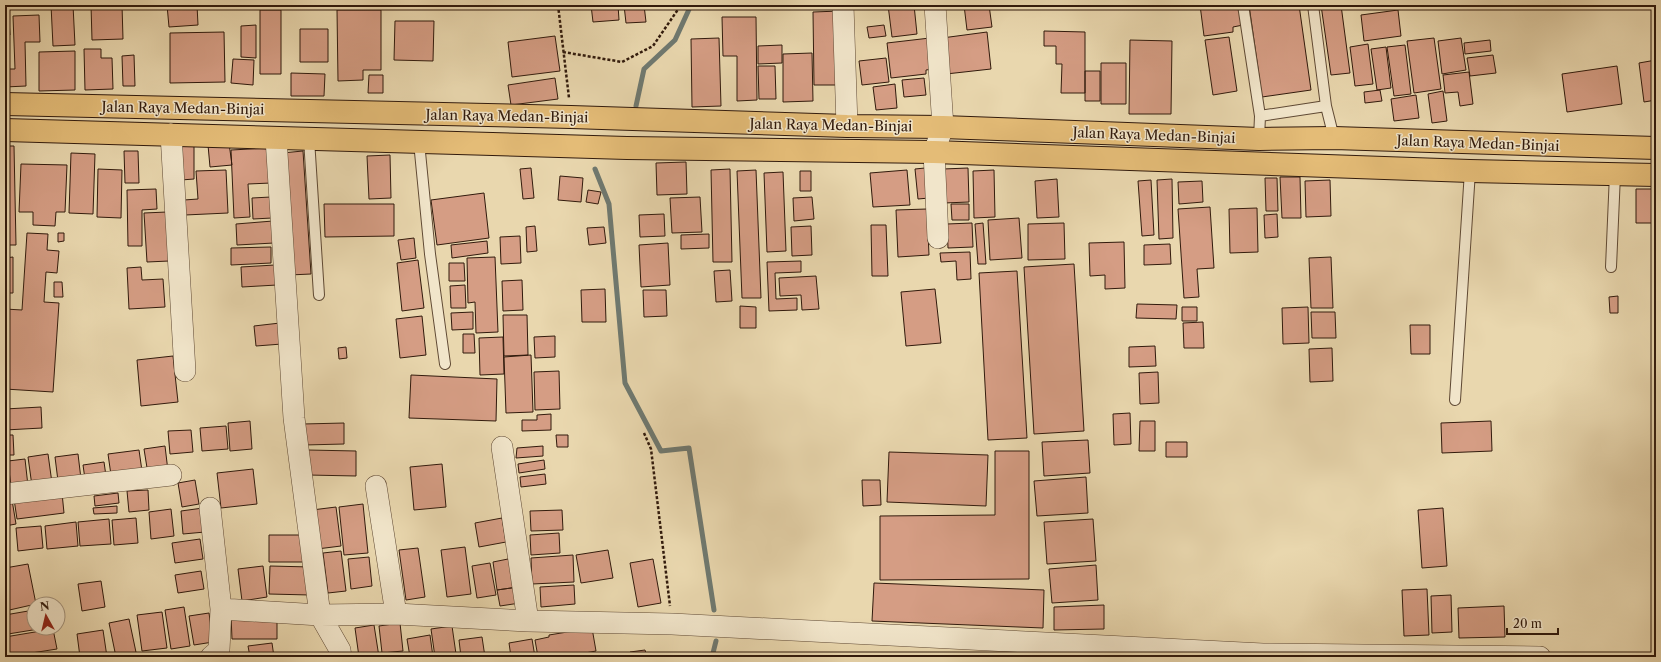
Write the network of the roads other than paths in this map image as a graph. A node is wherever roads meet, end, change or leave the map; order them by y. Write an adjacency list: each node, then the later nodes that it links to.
1 (843, 5): 8 (street)
2 (935, 5): 9 (street)
3 (1243, 5): 7 (lane)
4 (1313, 5): 6 (lane)
5 (5, 104): 8 (main road, Jalan Raya Medan-Binjai)
6 (1326, 106): 7 (lane); 13 (lane)
7 (1260, 116): 15 (lane)
8 (847, 126): 9 (main road, Jalan Raya Medan-Binjai)
9 (943, 127): 15 (main road, Jalan Raya Medan-Binjai); 18 (street)
10 (5, 130): 11 (main road, Jalan Raya Medan-Binjai)
11 (170, 134): 12 (main road, Jalan Raya Medan-Binjai); 26 (street)
12 (276, 138): 14 (main road, Jalan Raya Medan-Binjai); 34 (street)
13 (1334, 138): 15 (main road, Jalan Raya Medan-Binjai); 17 (main road, Jalan Raya Medan-Binjai)
14 (309, 139): 16 (main road, Jalan Raya Medan-Binjai); 24 (lane)
15 (1259, 139)
16 (419, 142): 18 (main road, Jalan Raya Medan-Binjai); 25 (lane)
17 (1656, 148)
18 (934, 152): 19 (main road, Jalan Raya Medan-Binjai); 22 (street)
19 (1470, 171): 20 (main road, Jalan Raya Medan-Binjai); 27 (lane)
20 (1615, 174): 21 (main road, Jalan Raya Medan-Binjai); 23 (lane)
21 (1656, 175)
22 (938, 238)
23 (1611, 267)
24 (319, 295)
25 (445, 364)
26 (185, 371)
27 (1454, 400)
28 (502, 447): 36 (street)
29 (171, 476): 31 (street)
30 (376, 486): 35 (street)
31 (5, 494)
32 (210, 508): 33 (street)
33 (221, 609): 34 (street); 38 (street)
34 (320, 614): 35 (street); 39 (street)
35 (396, 614): 36 (street)
36 (528, 621): 37 (street)
37 (1264, 655): 40 (street)
38 (211, 657)
39 (341, 657)
40 (1540, 657)

